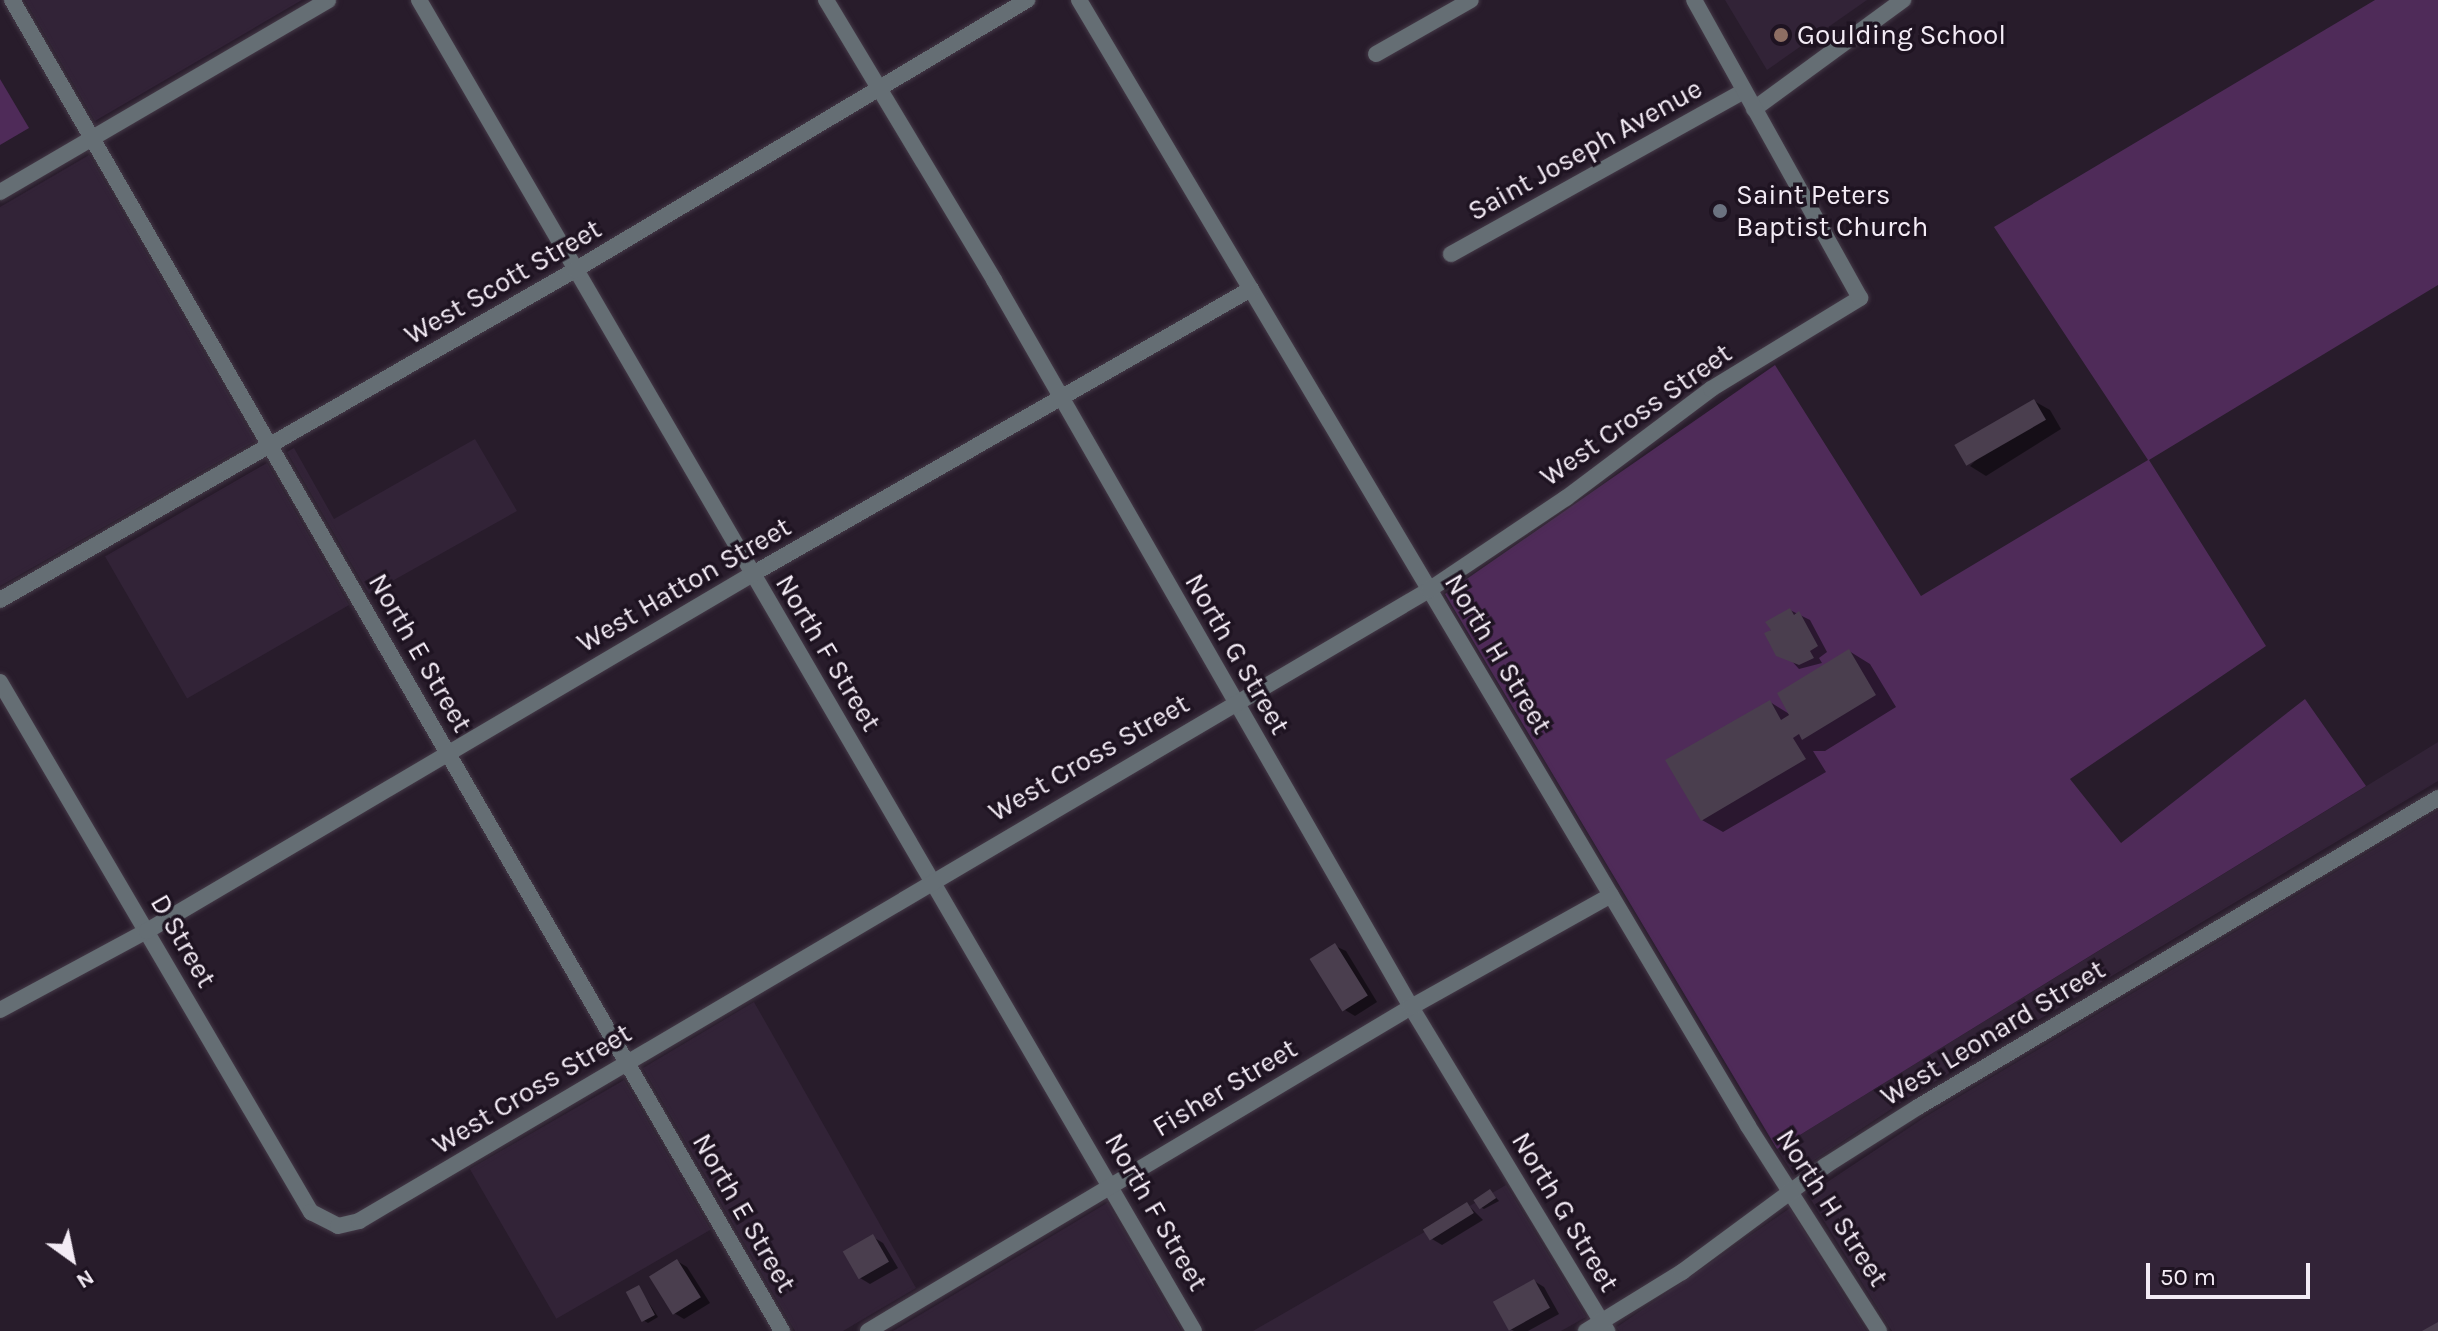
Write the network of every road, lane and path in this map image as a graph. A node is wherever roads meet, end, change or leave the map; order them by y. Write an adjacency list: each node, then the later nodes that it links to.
1 (12, 0): 14 (street, North E Street)
2 (328, 0): 14 (street)
3 (419, 0): 17 (street, North F Street)
4 (826, 0): 11 (street, North G Street)
5 (1027, 0): 11 (street, West Scott Street)
6 (1079, 0): 18 (street, North H Street)
7 (1471, 0): 10 (street)
8 (1694, 0): 12 (street)
9 (1903, 0): 13 (street)
10 (1376, 54)
11 (878, 90): 17 (street, West Scott Street); 19 (street, North G Street)
12 (1744, 91): 13 (street); 16 (street, Saint Joseph Avenue)
13 (1754, 109): 22 (street, West Cross Street)
14 (92, 138): 15 (street); 20 (street, North E Street)
15 (0, 192)
16 (1451, 254)
17 (575, 270): 20 (street, West Scott Street); 21 (street, North F Street)
18 (1251, 289): 19 (street, West Hatton Street); 22 (street, North H Street)
19 (1061, 399): 21 (street, West Hatton Street); 25 (street, North G Street)
20 (271, 447): 23 (street, West Scott Street); 26 (street, North E Street)
21 (751, 575): 26 (street, West Hatton Street); 28 (street, North F Street)
22 (1429, 590): 25 (street, West Cross Street); 29 (street, North H Street)
23 (0, 600)
24 (0, 682): 30 (street, D Street)
25 (1235, 703): 28 (street, West Cross Street); 31 (street, North G Street)
26 (448, 753): 30 (street, West Hatton Street); 33 (street, North E Street)
27 (2438, 798): 35 (street, West Leonard Street)
28 (932, 880): 33 (street, West Cross Street); 34 (street, North F Street)
29 (1611, 895): 31 (street, Fisher Street); 35 (street, North H Street)
30 (147, 931): 32 (street, West Hatton Street); 36 (street, D Street)
31 (1411, 1007): 34 (street, Fisher Street); 37 (street, North G Street)
32 (0, 1010)
33 (627, 1063): 36 (street, West Cross Street); 38 (street, North E Street)
34 (1111, 1186): 39 (street, Fisher Street); 40 (street, North F Street)
35 (1791, 1191): 37 (street, West Leonard Street); 42 (street, North H Street)
36 (325, 1222)
37 (1604, 1326): 41 (street, West Leonard Street)
38 (782, 1331)
39 (868, 1331)
40 (1194, 1331)
41 (1586, 1331)
42 (1879, 1331)

